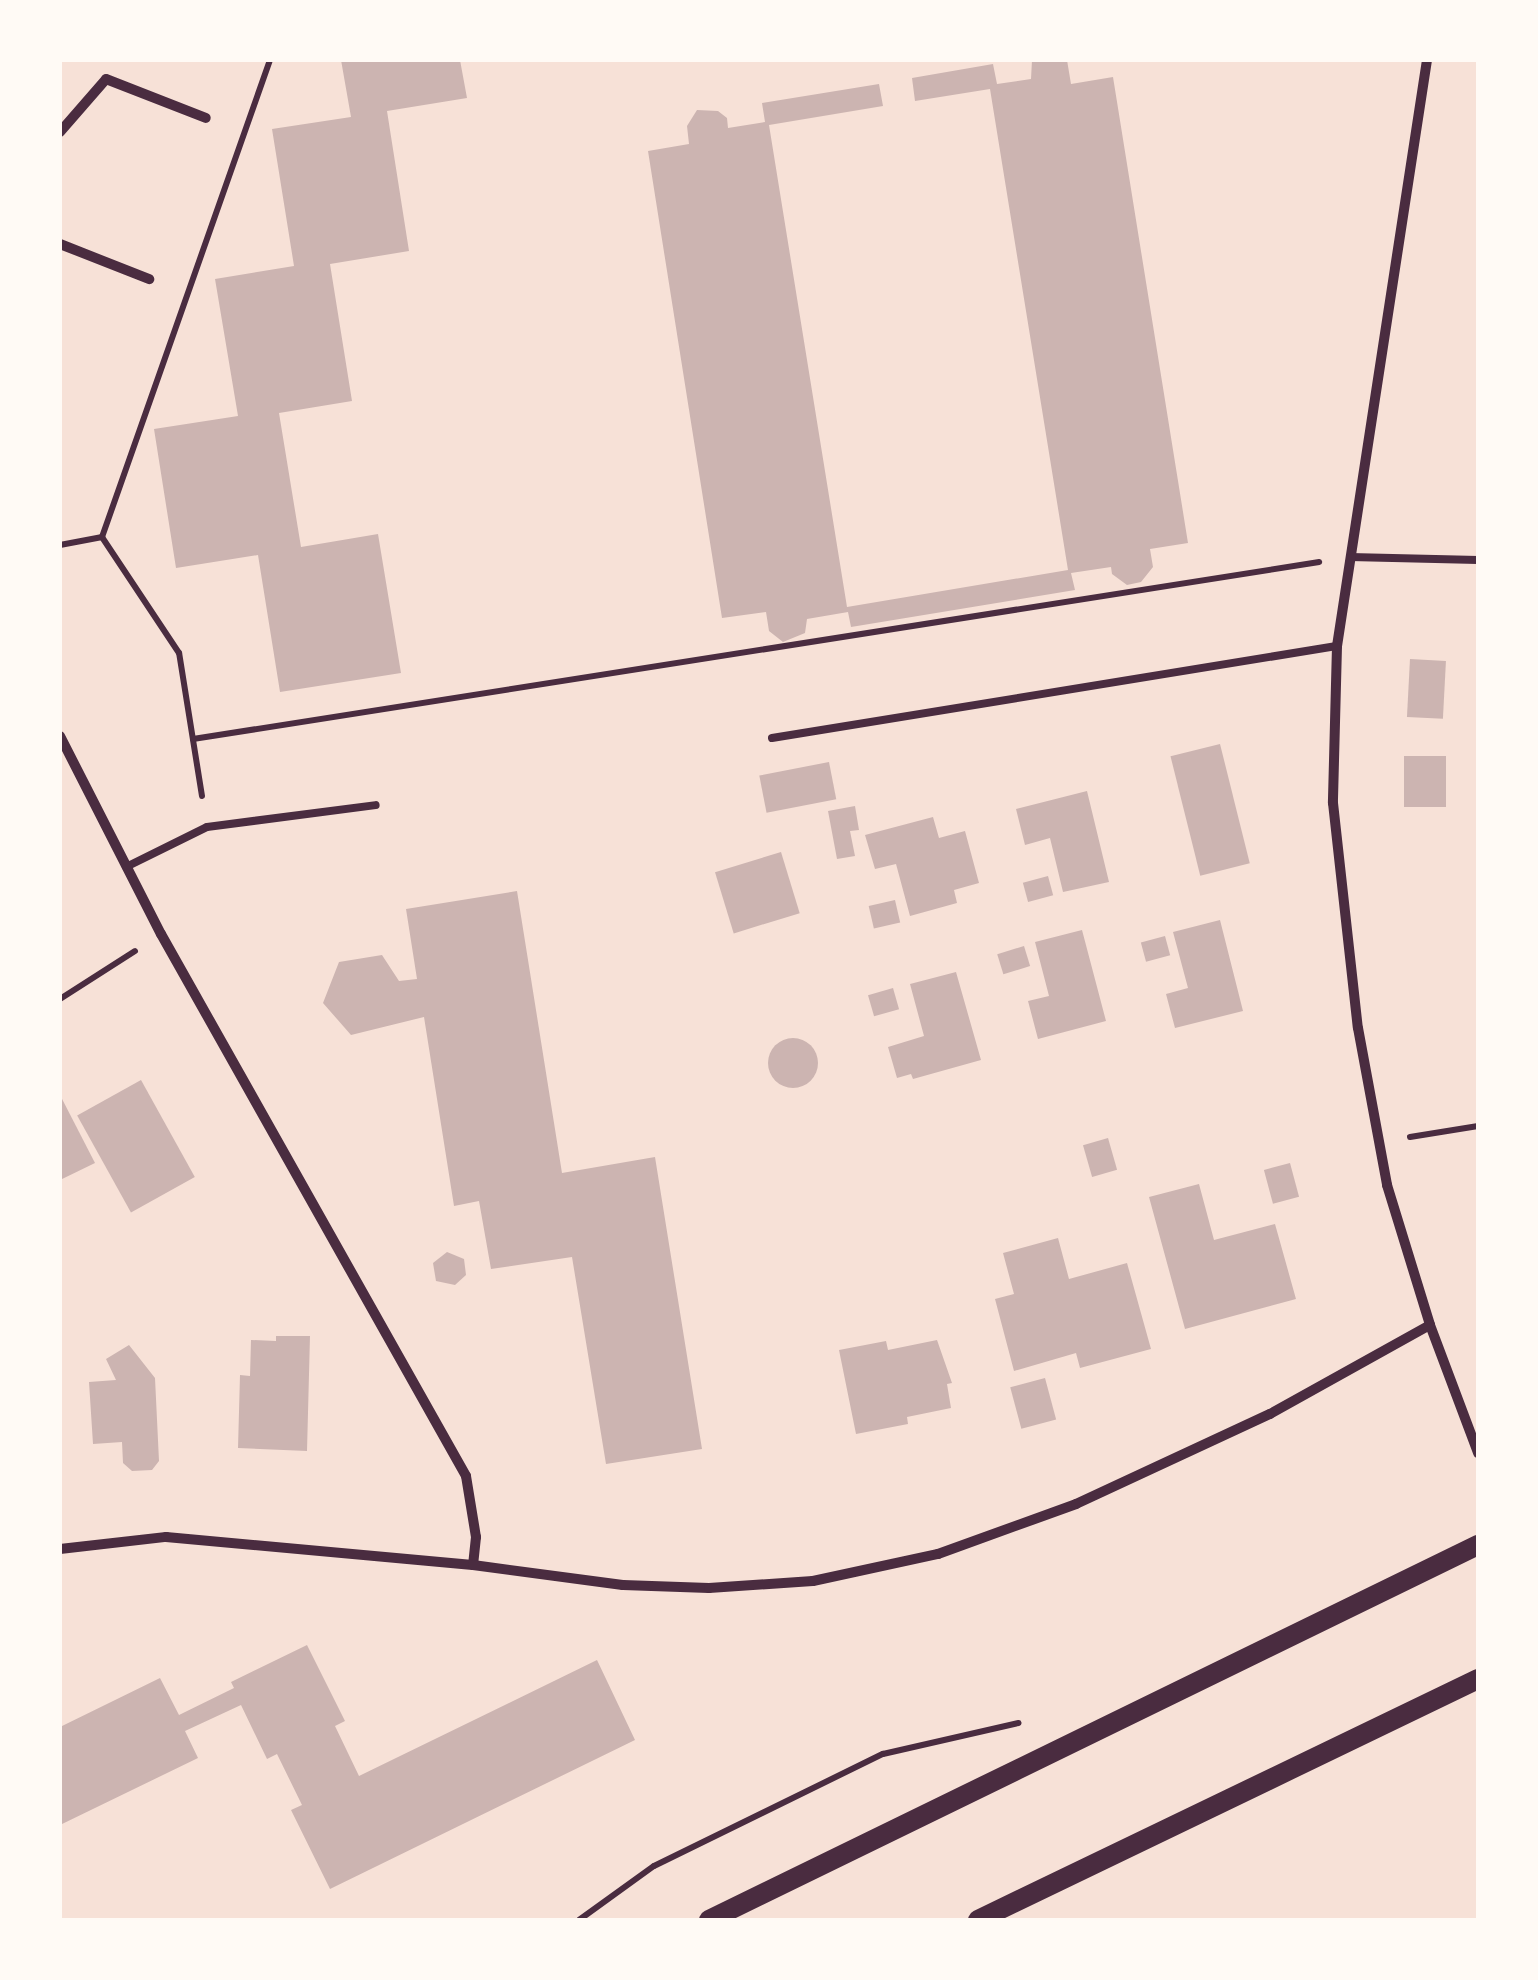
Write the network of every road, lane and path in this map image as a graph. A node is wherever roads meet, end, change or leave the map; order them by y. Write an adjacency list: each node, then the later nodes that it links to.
1 (270, 60): 7 (path)
2 (1427, 60): 9 (street)
3 (206, 118): 4 (street)
4 (60, 132)
5 (60, 244): 6 (street)
6 (149, 279)
7 (102, 537): 8 (path); 14 (path)
8 (60, 545)
9 (1350, 557): 10 (lane); 11 (street); 14 (path)
10 (1478, 560)
11 (1337, 646): 13 (lane); 21 (street)
12 (60, 736): 17 (street)
13 (772, 738)
14 (193, 739): 16 (path)
15 (376, 805): 16 (lane)
16 (207, 826): 17 (lane)
17 (126, 866): 18 (street)
18 (161, 934): 19 (path); 26 (street)
19 (60, 998)
20 (1478, 1126): 21 (path)
21 (1380, 1142): 22 (street)
22 (1430, 1325): 23 (street); 26 (street)
23 (1478, 1453)
24 (1478, 1545): 30 (main road)
25 (60, 1548): 26 (street)
26 (473, 1565)
27 (1478, 1679): 31 (main road)
28 (1037, 1720): 29 (path)
29 (579, 1920)
30 (709, 1920)
31 (978, 1920)

